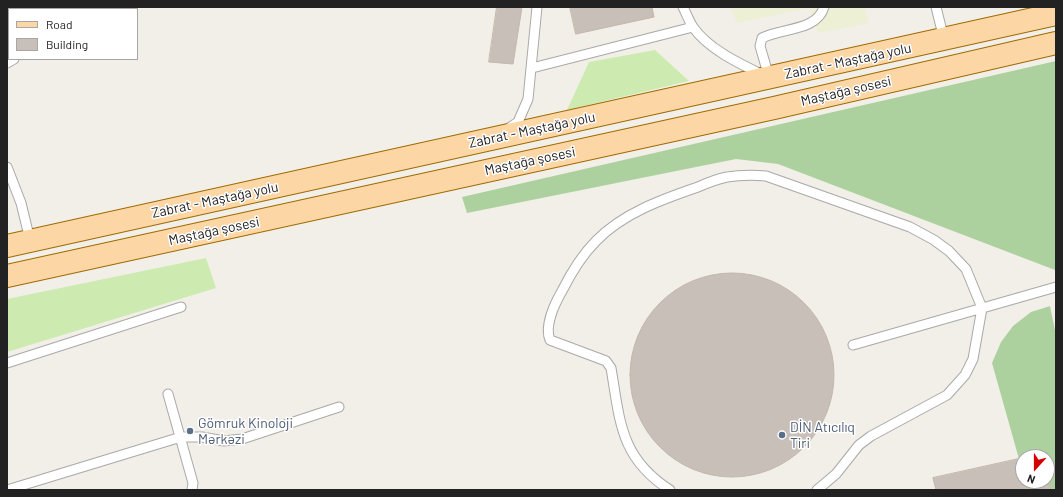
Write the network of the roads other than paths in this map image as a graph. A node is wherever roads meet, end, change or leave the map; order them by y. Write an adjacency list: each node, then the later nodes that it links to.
1 (537, 7): 9 (lane)
2 (683, 7): 6 (lane)
3 (824, 7): 10 (lane)
4 (936, 7): 7 (lane)
5 (1056, 14): 7 (main road, Zabrat - Maştağa yolu)
6 (693, 27): 9 (lane); 10 (lane)
7 (944, 40): 10 (main road, Zabrat - Maştağa yolu)
8 (1054, 43): 15 (main road, Maştağa şosesi)
9 (532, 68): 11 (lane)
10 (769, 78): 11 (main road, Zabrat - Maştağa yolu)
11 (492, 139): 13 (main road, Zabrat - Maştağa yolu)
12 (7, 167): 13 (lane)
13 (30, 240): 14 (main road, Zabrat - Maştağa yolu); 15 (main road)
14 (7, 246)
15 (38, 269): 16 (main road, Maştağa şosesi)
16 (7, 276)
17 (1056, 287): 19 (lane)
18 (181, 307): 21 (lane)
19 (982, 308): 20 (lane); 27 (lane); 28 (lane)
20 (853, 345)
21 (7, 363)
22 (168, 394): 24 (lane)
23 (339, 407): 24 (lane)
24 (181, 437): 25 (lane); 26 (lane)
25 (7, 490)
26 (192, 490)
27 (670, 490)
28 (817, 490)

